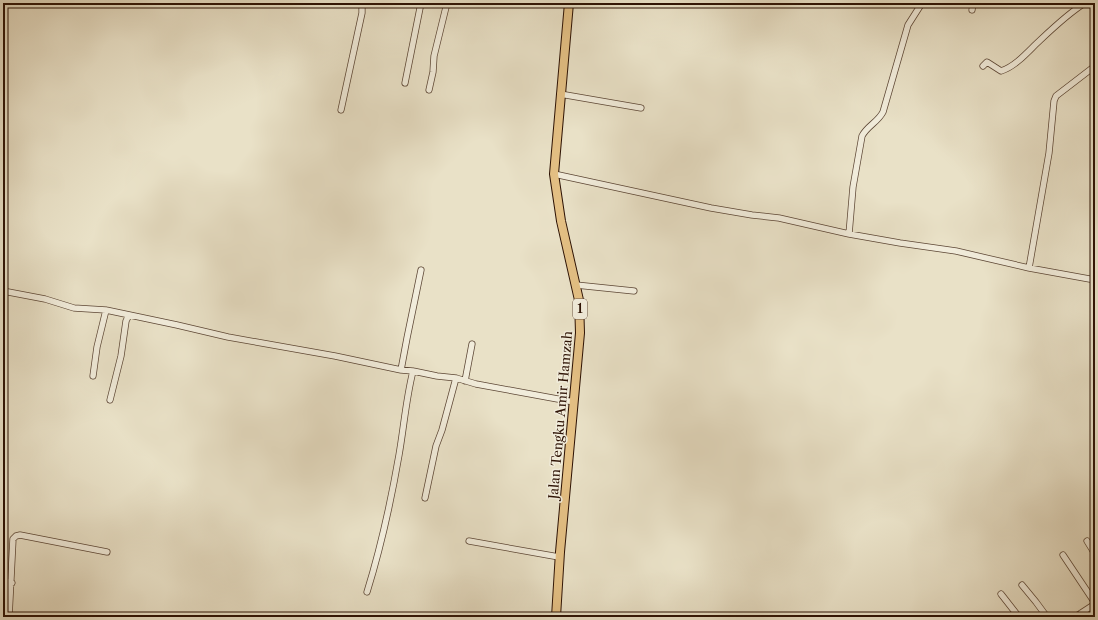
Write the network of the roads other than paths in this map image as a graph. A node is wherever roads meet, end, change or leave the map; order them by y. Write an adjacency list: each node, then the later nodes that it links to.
1 (362, 3): 15 (street)
2 (421, 3): 11 (street)
3 (447, 3): 12 (street)
4 (569, 3): 13 (highway, Jalan Tengku Amir Hamzah / 1)
5 (922, 3): 17 (street)
6 (974, 3): 8 (street)
7 (1086, 3): 9 (street)
8 (972, 10)
9 (983, 66)
10 (1095, 66): 18 (street)
11 (404, 83)
12 (429, 90)
13 (560, 94): 14 (street); 16 (highway, Jalan Tengku Amir Hamzah / 1)
14 (641, 108)
15 (341, 110)
16 (554, 174): 17 (street); 21 (highway, Jalan Tengku Amir Hamzah / 1)
17 (849, 234): 18 (street)
18 (1029, 268): 20 (street)
19 (421, 270): 27 (street)
20 (1095, 280)
21 (576, 285): 22 (street); 33 (highway, Jalan Tengku Amir Hamzah / 1)
22 (634, 291)
23 (3, 292): 24 (street)
24 (106, 310): 25 (street); 29 (street)
25 (129, 314): 27 (street); 32 (street)
26 (472, 344): 31 (street)
27 (402, 370): 28 (street)
28 (413, 371): 30 (street); 44 (street)
29 (93, 376)
30 (456, 378): 31 (street); 34 (street)
31 (465, 380): 33 (street)
32 (110, 400)
33 (574, 402): 40 (highway, Jalan Tengku Amir Hamzah / 1)
34 (425, 498)
35 (469, 541): 40 (street)
36 (1087, 541): 38 (street)
37 (107, 552): 42 (street)
38 (1095, 554)
39 (1063, 555): 46 (street)
40 (559, 557): 49 (highway, Jalan Tengku Amir Hamzah / 1)
41 (3, 581): 42 (street)
42 (12, 583): 48 (street)
43 (1022, 585): 51 (street)
44 (367, 592)
45 (1001, 594): 50 (street)
46 (1095, 604): 47 (street)
47 (1081, 613): 52 (street); 53 (street)
48 (9, 617)
49 (556, 617)
50 (1019, 617)
51 (1047, 617)
52 (1075, 617)
53 (1092, 617)

